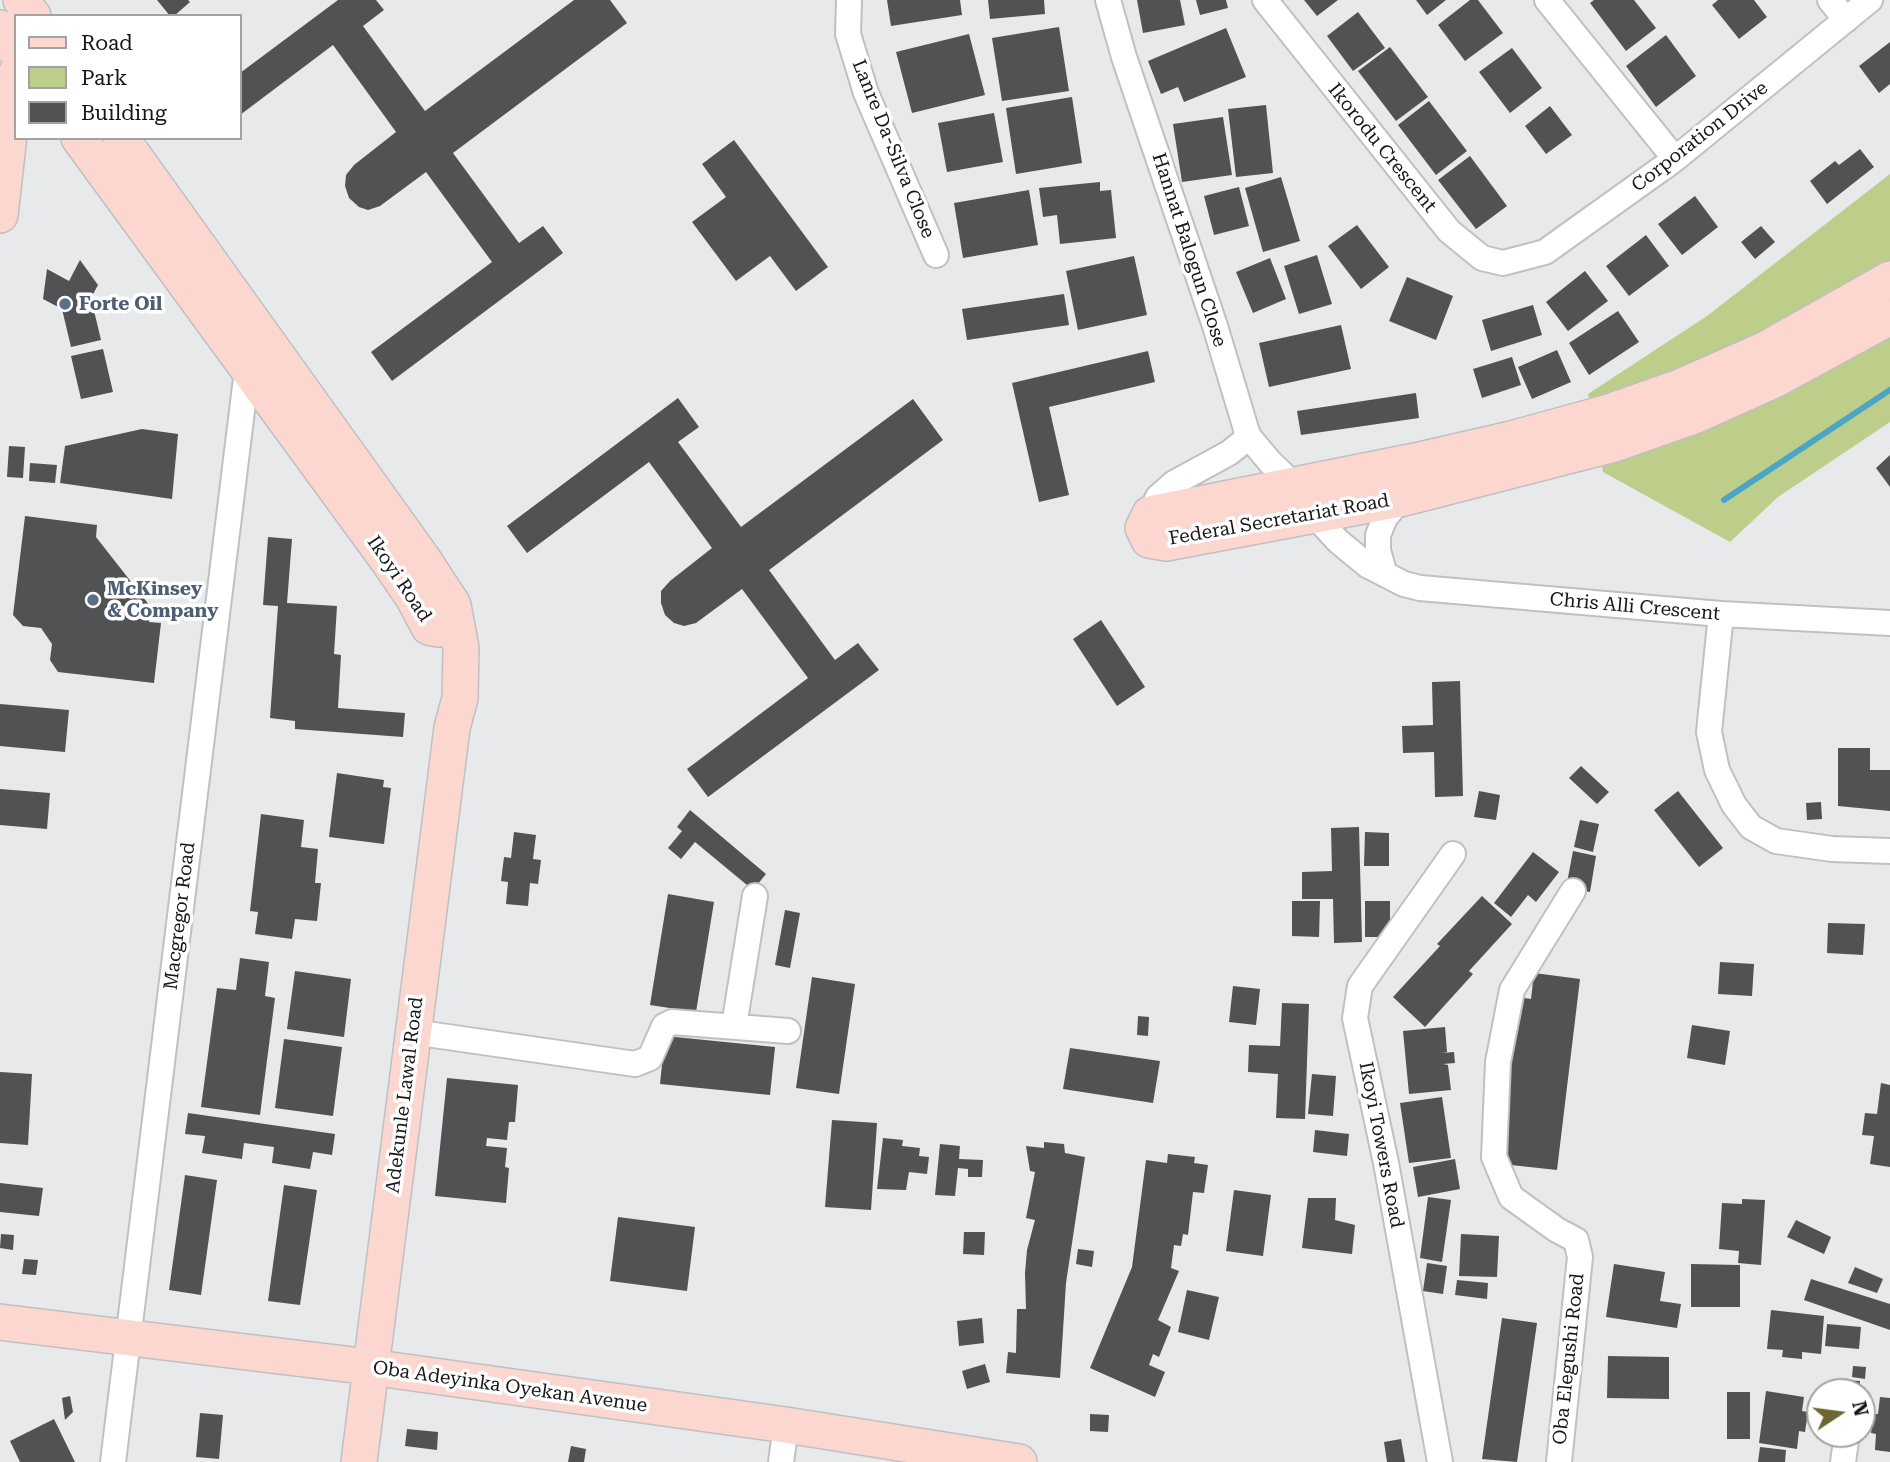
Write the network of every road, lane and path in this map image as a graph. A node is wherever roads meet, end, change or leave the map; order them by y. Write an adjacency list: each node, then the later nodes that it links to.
1 (849, 0): 16 (street, Lanre Da-Silva Close)
2 (1108, 0): 21 (street, Hannat Balogun Close)
3 (1265, 0): 17 (street, Ikorodu Crescent)
4 (1547, 0): 14 (street)
5 (1830, 0): 7 (street)
6 (1870, 0): 7 (street, Corporation Drive)
7 (1846, 20): 14 (street, Corporation Drive)
8 (0, 28): 9 (main road)
9 (14, 48)
10 (14, 111): 11 (main road)
11 (13, 129): 15 (main road)
12 (80, 140): 20 (main road, Ikoyi Road)
13 (122, 140): 28 (main road, Ikoyi Road)
14 (1675, 159): 17 (street, Corporation Drive)
15 (0, 215)
16 (936, 255)
17 (1520, 260)
18 (1890, 279): 22 (main road, Federal Secretariat Road)
19 (1890, 317): 23 (main road, Federal Secretariat Road)
20 (247, 370): 28 (main road, Ikoyi Road); 38 (street, Macgregor Road)
21 (1249, 437): 22 (street, Hannat Balogun Close); 24 (street)
22 (1295, 486): 24 (main road, Federal Secretariat Road)
23 (1400, 499): 25 (main road, Federal Secretariat Road); 26 (street)
24 (1150, 514): 25 (main road, Federal Secretariat Road)
25 (1315, 516): 26 (street, Chris Alli Crescent)
26 (1384, 572): 27 (street, Chris Alli Crescent)
27 (1721, 614): 29 (street, Chris Alli Crescent); 30 (street)
28 (441, 616): 36 (main road, Adekunle Lawal Road)
29 (1890, 623)
30 (1890, 851)
31 (1452, 854): 45 (street, Ikoyi Towers Road)
32 (1573, 891): 46 (street, Oba Elegushi Road)
33 (755, 896): 34 (street)
34 (734, 1026): 35 (street); 36 (street)
35 (788, 1031)
36 (413, 1032): 39 (main road, Adekunle Lawal Road)
37 (0, 1322): 38 (main road, Oba Adeyinka Oyekan Avenue)
38 (128, 1339): 39 (main road, Oba Adeyinka Oyekan Avenue); 41 (street, Macgregor Road)
39 (370, 1367): 40 (main road, Oba Adeyinka Oyekan Avenue); 42 (main road, Adekunle Lawal Road)
40 (786, 1425): 43 (street); 44 (main road, Oba Adeyinka Oyekan Avenue)
41 (113, 1462)
42 (359, 1462)
43 (781, 1462)
44 (1019, 1462)
45 (1440, 1462)
46 (1559, 1462)

